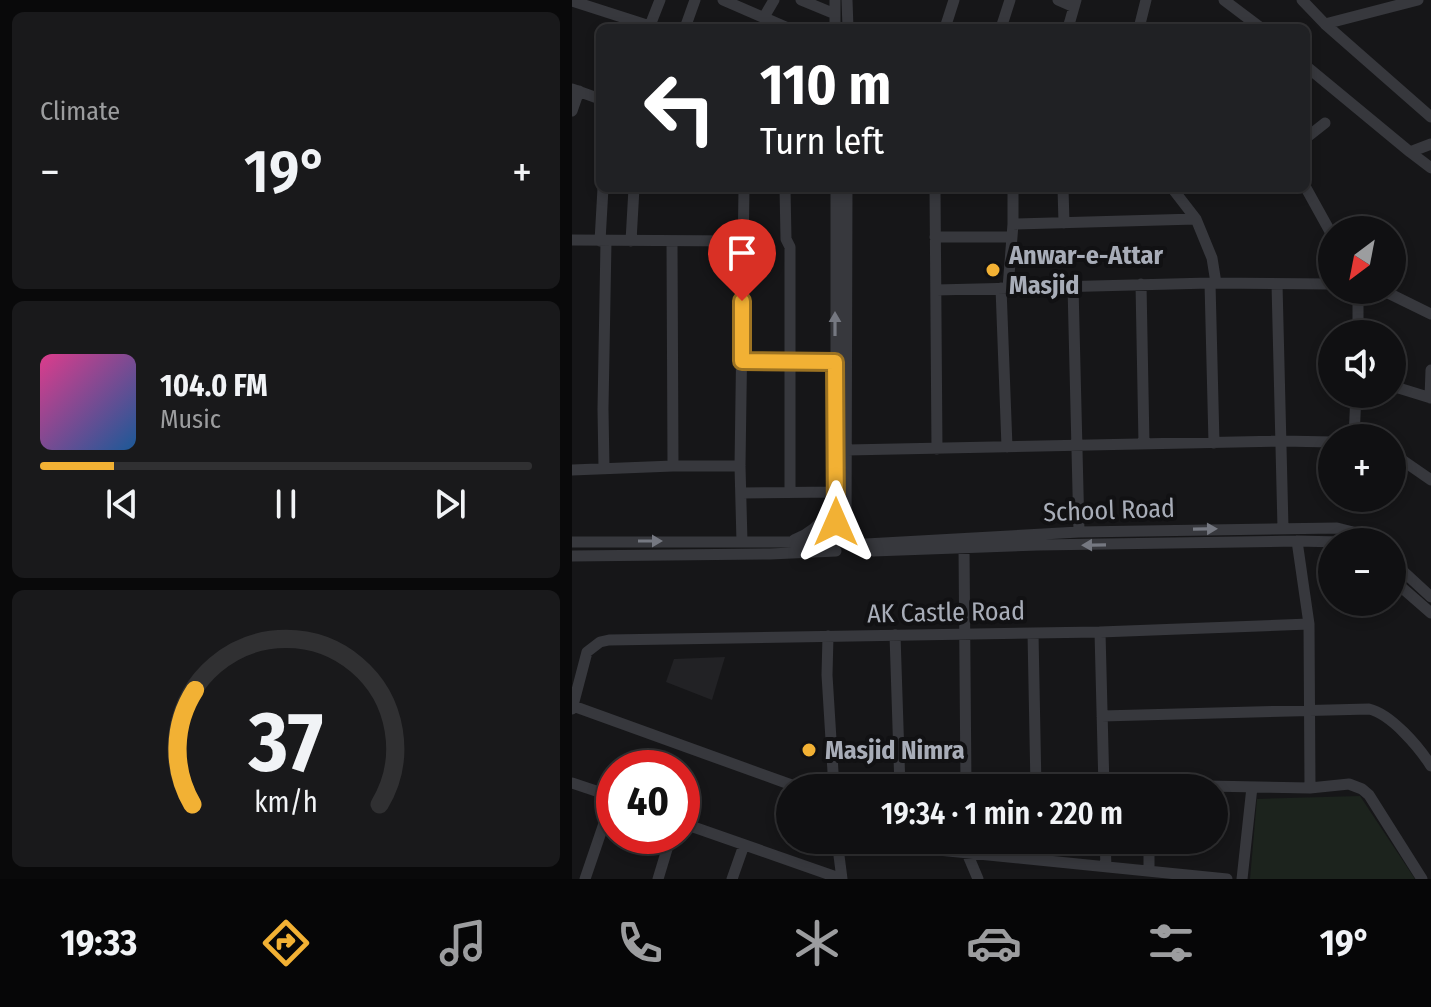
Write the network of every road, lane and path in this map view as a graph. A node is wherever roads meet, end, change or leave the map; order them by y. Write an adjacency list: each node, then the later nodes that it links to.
1 (660, 0): 21 (street)
2 (695, 0): 22 (street)
3 (723, 0): 19 (street)
4 (774, 0): 19 (street)
5 (801, 0): 17 (street)
6 (835, 0): 17 (street)
7 (847, 0): 25 (street)
8 (954, 0): 26 (street)
9 (1010, 0): 27 (street)
10 (1058, 0): 16 (street)
11 (1146, 0): 29 (street)
12 (1224, 0): 30 (street)
13 (1302, 0): 31 (street)
14 (1418, 0): 31 (street)
15 (576, 1): 18 (street); 20 (street)
16 (1075, 3): 28 (street)
17 (835, 14): 24 (street)
18 (572, 17)
19 (764, 17): 23 (street)
20 (642, 24)
21 (652, 24)
22 (686, 24)
23 (779, 24)
24 (835, 24)
25 (848, 24)
26 (946, 24)
27 (1002, 24)
28 (1069, 24)
29 (1140, 24)
30 (1256, 24)
31 (1325, 24): 36 (street)
32 (1310, 69): 40 (street)
33 (575, 90): 34 (street); 35 (street)
34 (596, 98)
35 (572, 111)
36 (1431, 117)
37 (1325, 123): 38 (street)
38 (1310, 135)
39 (1431, 144): 40 (street)
40 (1410, 152): 41 (street)
41 (1431, 168)
42 (603, 192): 60 (street)
43 (634, 192): 61 (street)
44 (744, 192): 63 (street)
45 (785, 192): 74 (street)
46 (836, 192): 75 (street, one-way to 46)
47 (847, 192): 86 (street)
48 (935, 192): 57 (street)
49 (1013, 192): 56 (street)
50 (1063, 192): 55 (street)
51 (1175, 192): 54 (street)
52 (1308, 192): 53 (street)
53 (1321, 216)
54 (1196, 219): 55 (street); 64 (street)
55 (1064, 223): 56 (street)
56 (1013, 224): 58 (street)
57 (935, 237): 58 (street); 70 (street)
58 (1012, 237): 69 (street)
59 (572, 240): 60 (street)
60 (603, 241): 61 (street); 90 (street)
61 (631, 241): 62 (street)
62 (672, 241): 63 (street); 88 (street)
63 (743, 241): 73 (street)
64 (1213, 283): 65 (street); 66 (street); 81 (street)
65 (1141, 284): 68 (street); 82 (street)
66 (1277, 284): 67 (street); 79 (street)
67 (1318, 284)
68 (1073, 286): 69 (street); 83 (street)
69 (1004, 288): 70 (street); 84 (street)
70 (936, 290): 85 (street)
71 (1406, 302): 72 (street)
72 (1431, 314)
73 (742, 361): 74 (street); 89 (street)
74 (791, 362): 75 (street); 93 (street)
75 (835, 362): 95 (street)
76 (1431, 370): 78 (street)
77 (1406, 390): 78 (street)
78 (1430, 398)
79 (1282, 441): 80 (street); 81 (street); 96 (street)
80 (1318, 442)
81 (1214, 443): 82 (street)
82 (1144, 444): 83 (street)
83 (1075, 446): 84 (street); 98 (street)
84 (1007, 447): 85 (street)
85 (937, 449): 86 (street)
86 (847, 450): 105 (street)
87 (1406, 463): 92 (street)
88 (673, 466): 89 (street); 90 (street)
89 (740, 466): 94 (street)
90 (604, 468): 91 (street)
91 (572, 470)
92 (1431, 480)
93 (790, 492): 94 (street); 95 (street)
94 (741, 493): 104 (street)
95 (836, 496): 100 (street); 105 (street)
96 (1283, 528): 97 (street, School Road); 98 (street, School Road, one-way to 96)
97 (1318, 528)
98 (1079, 532): 99 (street, School Road)
99 (1038, 540): 101 (street, School Road, one-way to 99); 105 (street, School Road); 107 (street, School Road)
100 (789, 541): 105 (street, School Road); 106 (street, School Road)
101 (1297, 541): 102 (street, School Road); 113 (street)
102 (1318, 541)
103 (572, 542): 104 (street, School Road, one-way to 104)
104 (742, 542): 106 (street, School Road)
105 (842, 546): 106 (street, School Road); 107 (street, School Road)
106 (770, 547): 108 (street, School Road)
107 (964, 548): 115 (street)
108 (572, 556)
109 (1406, 574): 111 (street)
110 (1406, 591): 112 (street)
111 (1431, 597)
112 (1431, 613)
113 (1309, 624): 114 (street, AK Castle Road); 120 (street)
114 (1100, 632): 116 (street, AK Castle Road); 121 (street)
115 (964, 633): 116 (street, AK Castle Road); 117 (street, AK Castle Road); 125 (street)
116 (1033, 633): 126 (street)
117 (895, 635): 118 (street, AK Castle Road); 124 (street)
118 (828, 636): 119 (street, AK Castle Road); 123 (street)
119 (572, 708): 128 (street)
120 (1310, 711): 121 (street); 122 (street); 132 (street)
121 (1102, 716): 127 (street)
122 (1429, 759)
123 (833, 774)
124 (900, 774)
125 (966, 774)
126 (1036, 774)
127 (1104, 774)
128 (776, 780)
129 (572, 783): 133 (street)
130 (1228, 787): 131 (street)
131 (1252, 787): 132 (street); 155 (street)
132 (1310, 788): 156 (street)
133 (596, 791)
134 (700, 829): 135 (street)
135 (744, 845): 145 (street); 150 (street)
136 (596, 848): 148 (street)
137 (666, 854): 149 (street)
138 (839, 854): 152 (street)
139 (970, 854): 153 (street)
140 (1008, 854): 144 (street)
141 (1038, 854): 144 (street)
142 (1106, 854): 146 (street)
143 (1149, 854): 147 (street)
144 (1038, 860): 146 (street)
145 (805, 866): 151 (street); 152 (street)
146 (1106, 867): 147 (street)
147 (1149, 871): 154 (street)
148 (585, 879)
149 (658, 879)
150 (732, 879)
151 (800, 879)
152 (842, 879)
153 (978, 879)
154 (1227, 879)
155 (1242, 879)
156 (1422, 879)

